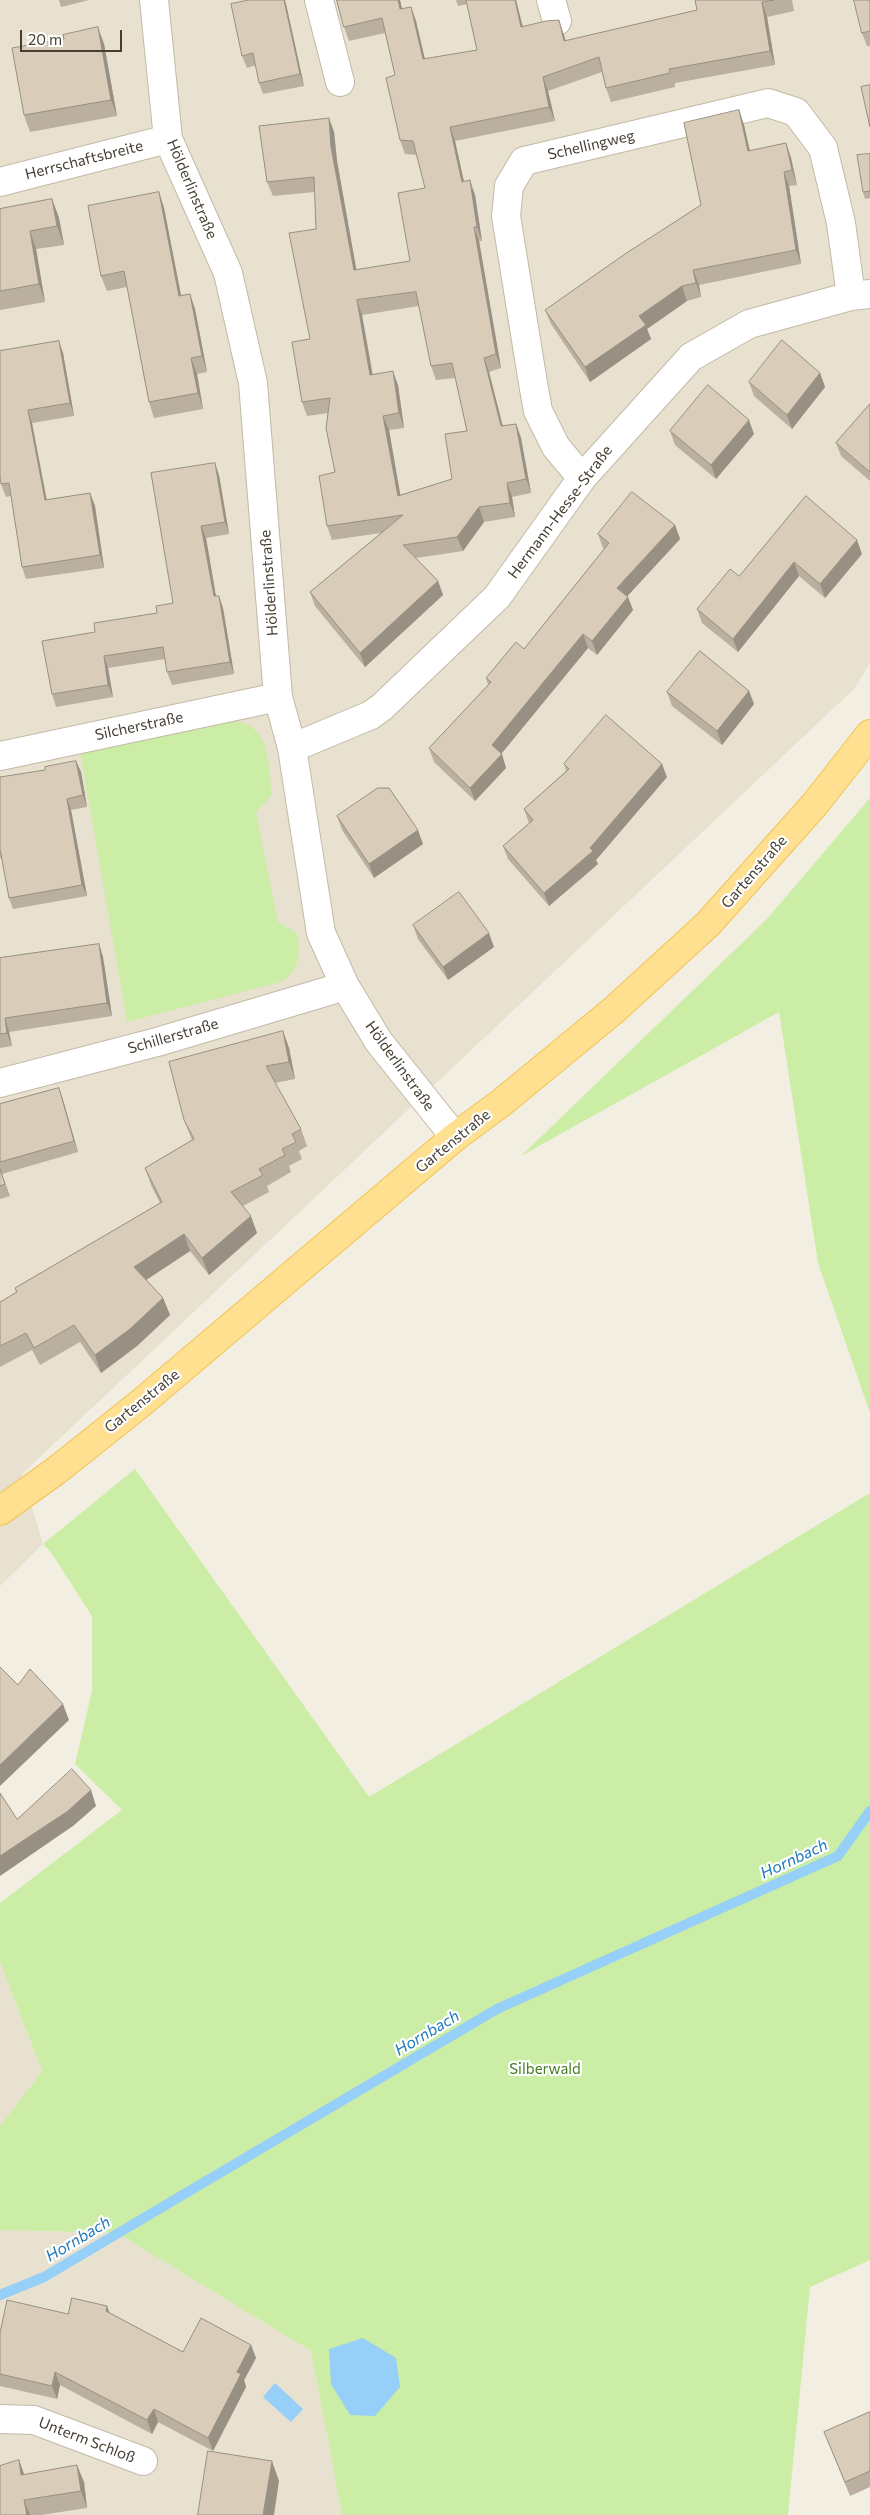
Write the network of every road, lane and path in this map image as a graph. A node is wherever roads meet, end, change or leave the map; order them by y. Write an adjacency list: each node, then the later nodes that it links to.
1 (154, 0): 4 (street, Hölderlinstraße)
2 (319, 0): 3 (street)
3 (340, 82)
4 (168, 139): 5 (street, Herrschaftsbreite); 8 (street, Hölderlinstraße)
5 (0, 182)
6 (860, 295): 7 (street, Hermann-Hesse-Straße); 7 (street, Schellingweg)
7 (582, 478): 10 (street, Hermann-Hesse-Straße)
8 (278, 697): 10 (street, Hölderlinstraße); 11 (street, Silcherstraße)
9 (870, 734): 14 (main road, Gartenstraße)
10 (292, 748): 12 (street, Hölderlinstraße)
11 (0, 756)
12 (345, 986): 13 (street, Schillerstraße); 14 (street, Hölderlinstraße)
13 (0, 1083)
14 (455, 1137): 15 (main road, Gartenstraße)
15 (0, 1511)
16 (0, 2419): 17 (street, Unterm Schloß)
17 (143, 2462)

